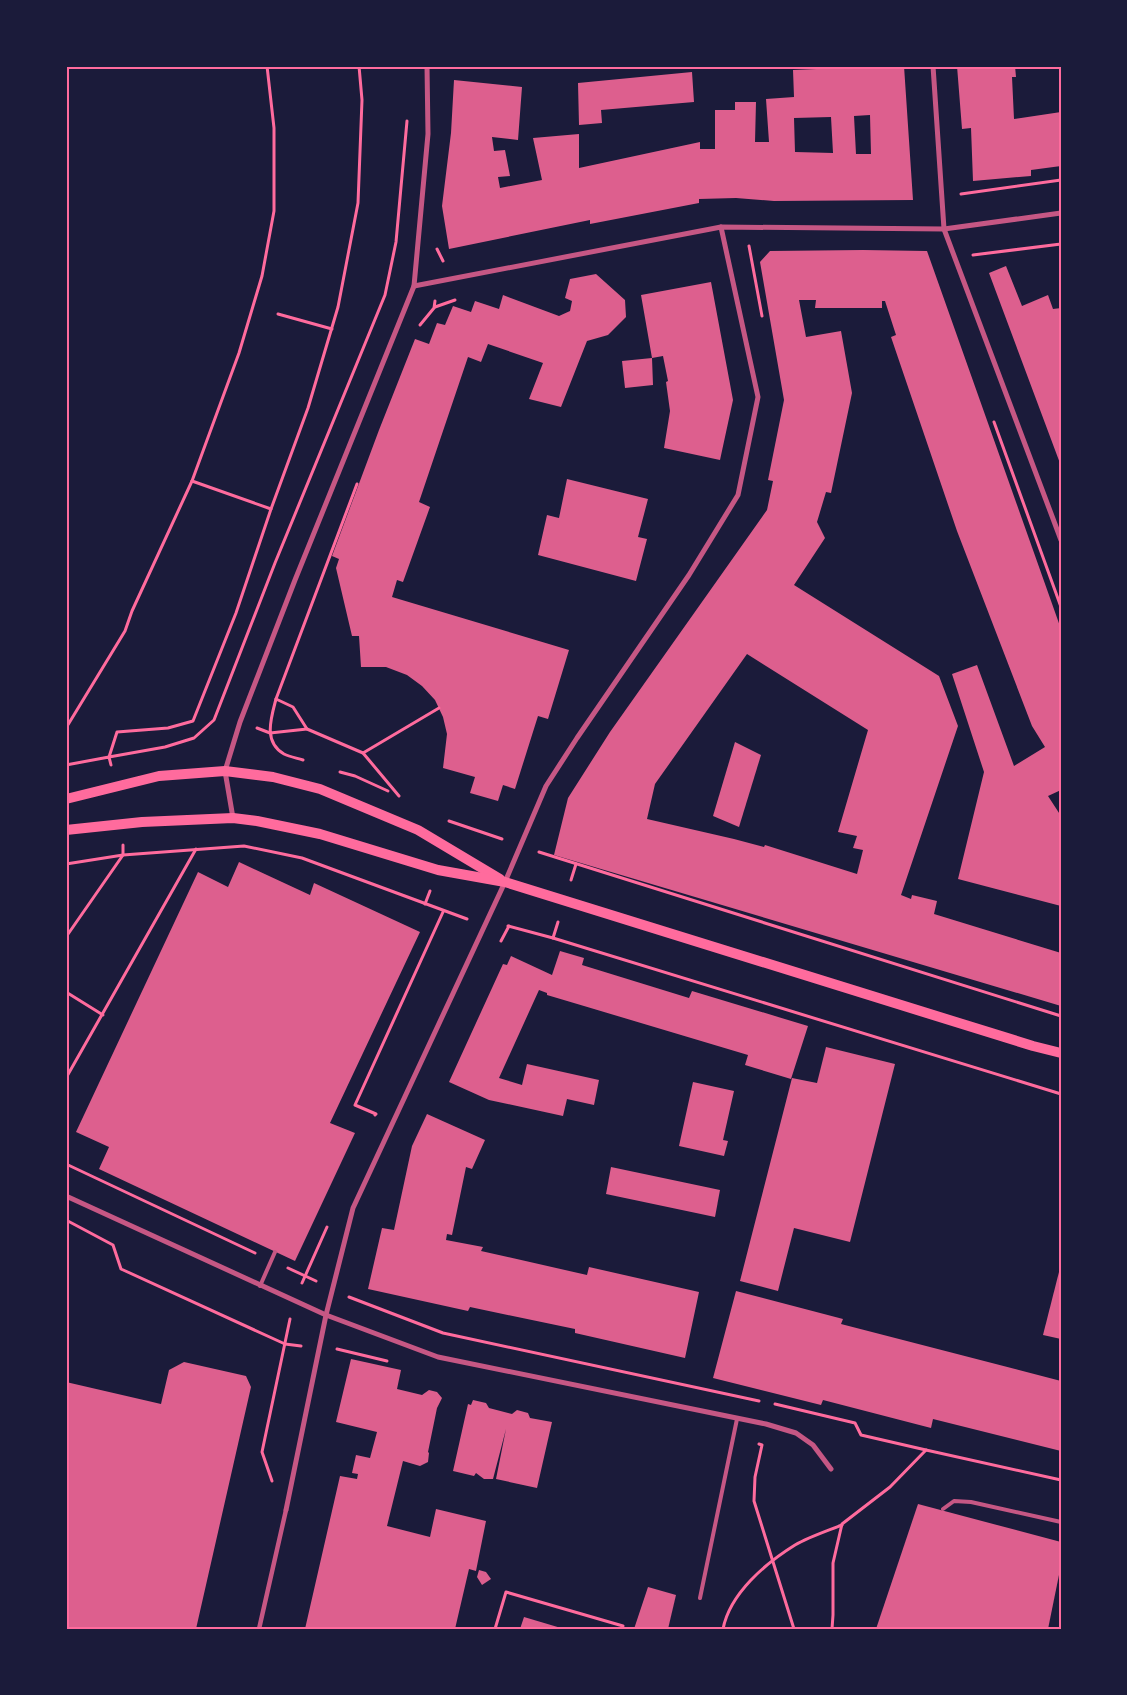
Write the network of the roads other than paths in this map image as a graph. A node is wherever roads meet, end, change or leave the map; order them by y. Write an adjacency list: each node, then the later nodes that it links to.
1 (428, 66): 6 (street)
2 (933, 66): 5 (street)
3 (1061, 213): 5 (street)
4 (721, 227): 5 (street); 6 (street); 12 (street)
5 (944, 229): 7 (street)
6 (414, 286): 8 (street)
7 (1061, 540)
8 (225, 770): 9 (main road); 10 (street); 12 (main road)
9 (66, 799)
10 (233, 818): 11 (main road); 12 (main road)
11 (66, 830)
12 (505, 882): 13 (main road); 19 (street)
13 (1033, 1046): 14 (main road); 15 (main road)
14 (1061, 1052)
15 (1061, 1058)
16 (66, 1196): 18 (street)
17 (275, 1252): 18 (lane)
18 (260, 1286): 19 (street)
19 (326, 1315): 20 (street); 23 (street)
20 (737, 1419): 21 (street); 25 (lane)
21 (831, 1469)
22 (943, 1509): 24 (lane)
23 (286, 1510): 26 (street)
24 (1061, 1522)
25 (700, 1598)
26 (259, 1629)

